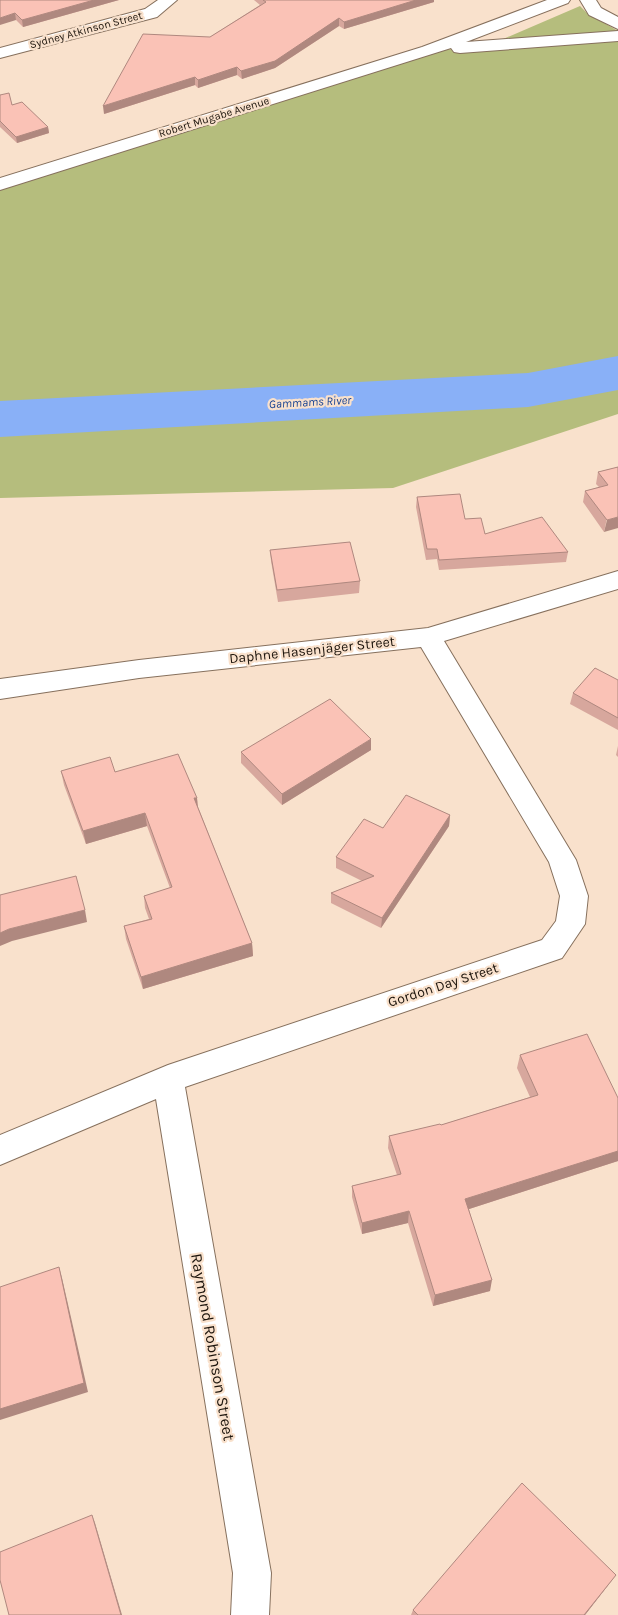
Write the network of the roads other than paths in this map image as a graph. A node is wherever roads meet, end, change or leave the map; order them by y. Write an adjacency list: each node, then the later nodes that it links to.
1 (169, 0): 7 (street, Sydney Atkinson Street)
2 (562, 0): 6 (street, Robert Mugabe Avenue)
3 (588, 0): 4 (street)
4 (618, 24)
5 (618, 36): 6 (street, Robert Mugabe Avenue)
6 (428, 51): 8 (street, Robert Mugabe Avenue)
7 (0, 53)
8 (0, 184)
9 (618, 580): 10 (street, Daphne Hasenjäger Street)
10 (428, 637): 11 (street, Daphne Hasenjäger Street); 12 (street, Gordon Day Street)
11 (0, 689)
12 (168, 1079): 13 (street, Gordon Day Street); 14 (street, Raymond Robinson Street)
13 (0, 1150)
14 (250, 1615)

